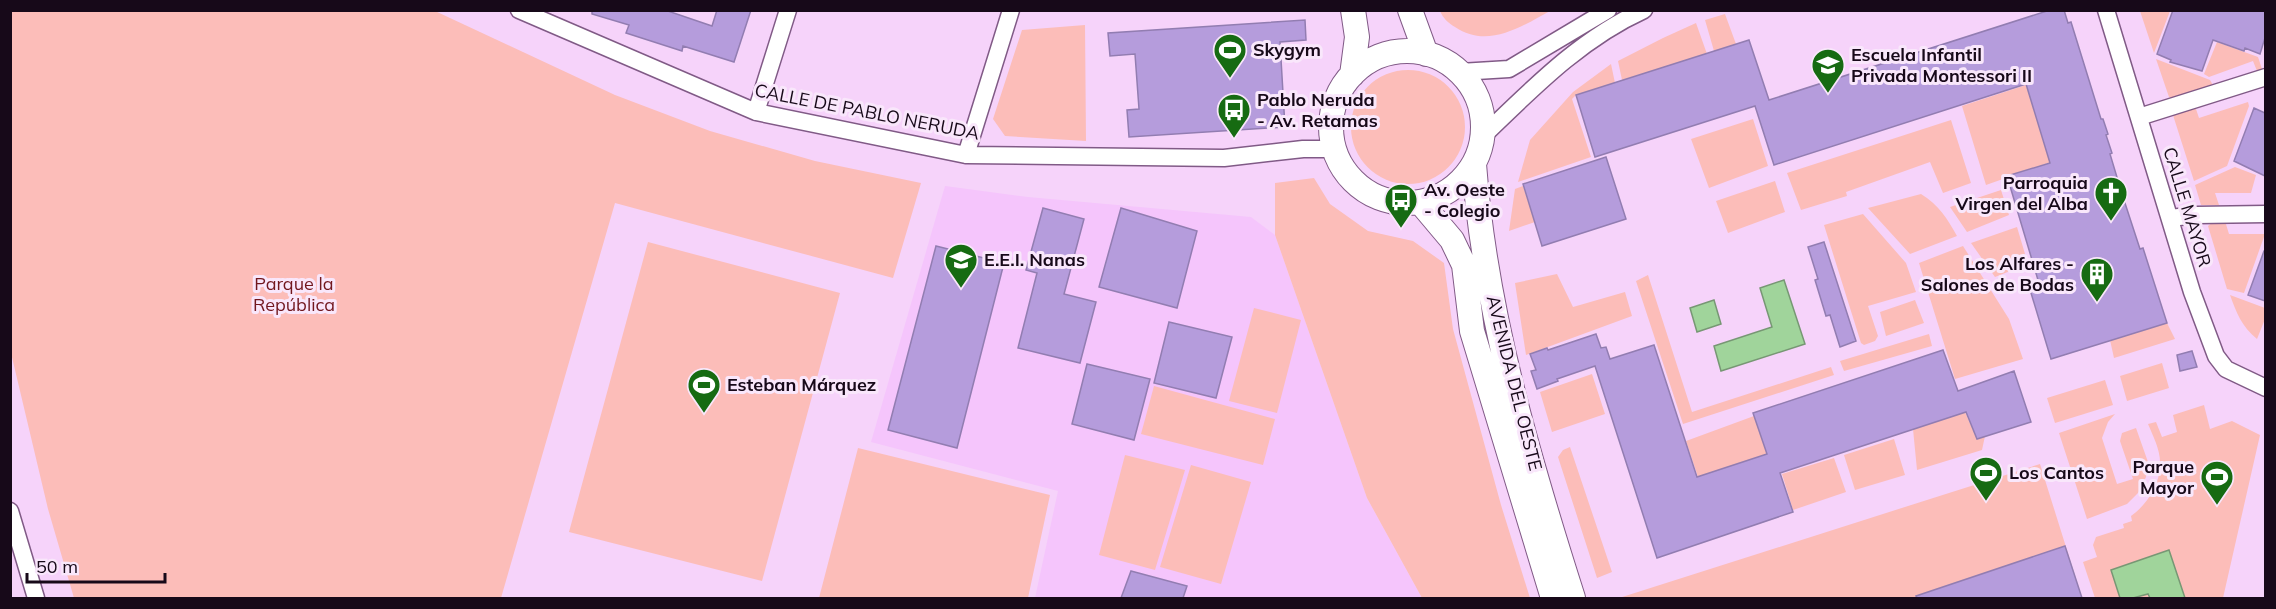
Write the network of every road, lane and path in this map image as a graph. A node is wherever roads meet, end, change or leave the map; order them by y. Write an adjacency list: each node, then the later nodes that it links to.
1 (519, 10): 13 (street, CALLE DE PABLO NERUDA)
2 (788, 10): 13 (street)
3 (1011, 10): 17 (street)
4 (1353, 10): 11 (street)
5 (1410, 10): 9 (street)
6 (1608, 10): 10 (street)
7 (1644, 10): 15 (street)
8 (2106, 10): 14 (street, CALLE MAYOR)
9 (1426, 54): 10 (street); 11 (street)
10 (1460, 72): 15 (street)
11 (1352, 75): 16 (street)
12 (2265, 77): 14 (street)
13 (756, 112): 17 (street, CALLE DE PABLO NERUDA)
14 (2139, 117): 21 (street, CALLE MAYOR)
15 (1482, 137): 18 (street)
16 (1334, 149): 17 (street, CALLE DE PABLO NERUDA); 19 (street)
17 (966, 155)
18 (1474, 164): 19 (street); 26 (street, AVENIDA DEL OESTE)
19 (1420, 202): 25 (street, AVENIDA DEL OESTE)
20 (2265, 214): 21 (street)
21 (2170, 218): 22 (street, CALLE MAYOR)
22 (2265, 388)
23 (10, 511): 24 (street)
24 (36, 598)
25 (1552, 598)
26 (1573, 598)

